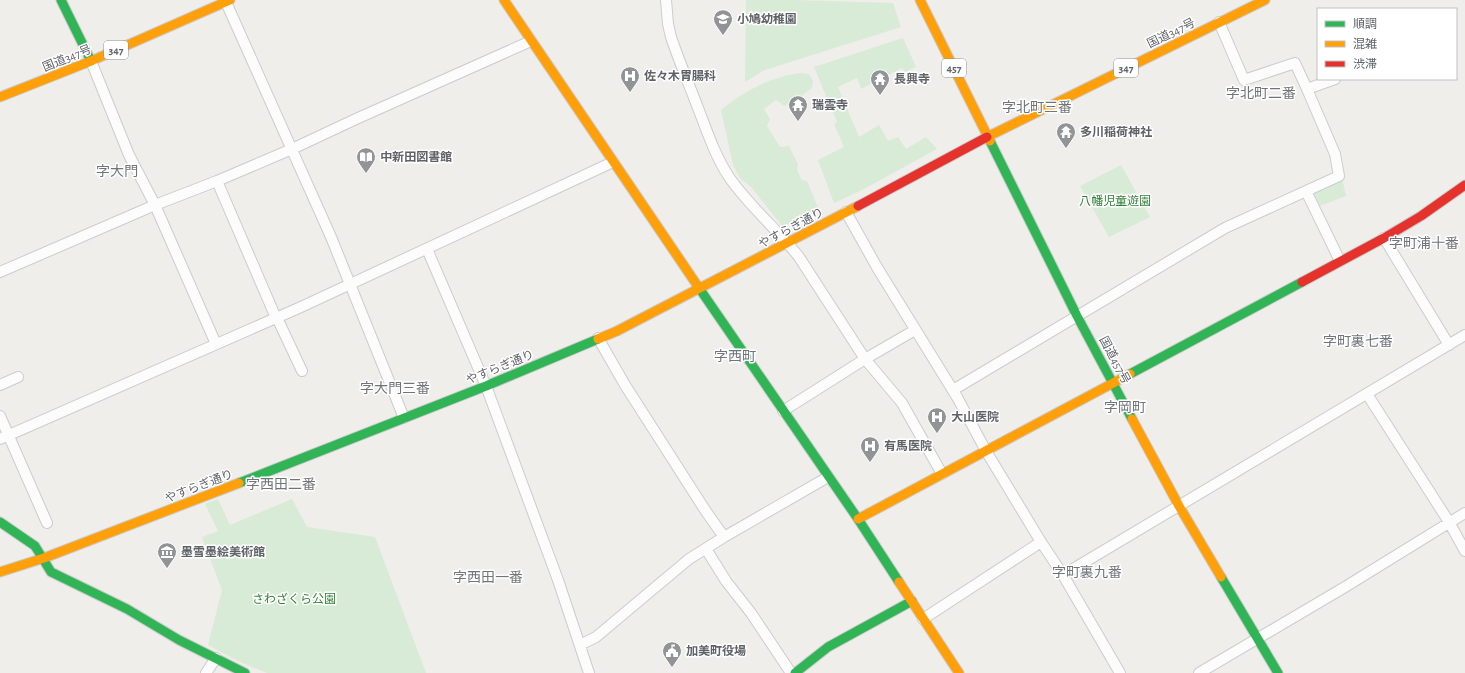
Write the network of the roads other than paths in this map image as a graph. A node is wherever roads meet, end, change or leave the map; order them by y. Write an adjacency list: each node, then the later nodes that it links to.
1 (60, 0): 9 (main road)
2 (504, 0): 8 (main road)
3 (666, 0): 22 (street)
4 (920, 0): 13 (main road, 457)
5 (1265, 0): 7 (main road, 国道347号 / 347)
6 (227, 1): 9 (main road, 国道347号 / 347); 14 (street)
7 (1219, 22): 11 (street); 13 (main road, 国道347号 / 347)
8 (531, 41): 14 (street); 15 (main road)
9 (91, 62): 12 (main road, 国道347号 / 347); 19 (street)
10 (1332, 80): 11 (street)
11 (1307, 89): 18 (street)
12 (0, 97)
13 (987, 137): 20 (main road, やすらぎ通り); 28 (main road, 国道457号 / 457)
14 (292, 148): 16 (street); 26 (street)
15 (613, 162): 23 (street); 27 (main road)
16 (217, 181): 19 (street); 29 (street)
17 (1465, 185): 21 (main road)
18 (1306, 192): 24 (street); 28 (street)
19 (155, 205): 25 (street); 33 (street)
20 (846, 212): 22 (main road, やすらぎ通り); 30 (street)
21 (1384, 238): 24 (main road); 34 (street)
22 (788, 242): 27 (main road, やすらぎ通り); 35 (street)
23 (427, 249): 26 (street); 40 (street)
24 (1340, 261): 38 (main road)
25 (0, 272)
26 (351, 284): 29 (street); 45 (street)
27 (699, 288): 32 (main road, やすらぎ通り); 43 (main road)
28 (1077, 316): 38 (main road, 国道457号 / 457); 41 (street)
29 (276, 318): 33 (street); 36 (street)
30 (915, 330): 35 (street); 41 (street)
31 (1465, 335): 34 (street)
32 (598, 338): 40 (main road, やすらぎ通り); 56 (street)
33 (216, 344): 46 (street)
34 (1449, 345): 42 (street)
35 (865, 359): 43 (street); 48 (street)
36 (302, 371)
37 (18, 377): 39 (street)
38 (1113, 382): 47 (main road); 50 (main road, 国道457号 / 457)
39 (0, 385)
40 (486, 386): 45 (main road, やすらぎ通り); 66 (street)
41 (953, 390): 47 (street)
42 (1366, 394): 50 (street); 54 (street)
43 (783, 411): 49 (main road)
44 (0, 416): 46 (street)
45 (404, 418): 60 (main road, やすらぎ通り)
46 (4, 437): 55 (street)
47 (986, 451): 48 (main road); 57 (street)
48 (942, 474): 52 (main road)
49 (828, 477): 52 (main road); 56 (street)
50 (1179, 506): 62 (street); 65 (main road, 国道457号 / 457)
51 (1465, 513): 54 (street)
52 (858, 519): 63 (main road)
53 (0, 522): 60 (main road)
54 (1449, 522): 59 (street); 65 (street)
55 (47, 523)
56 (724, 536): 58 (street)
57 (1041, 542): 62 (street); 64 (street)
58 (706, 549): 66 (street); 72 (street)
59 (1465, 551)
60 (44, 558): 61 (main road, やすらぎ通り); 67 (main road)
61 (0, 572)
62 (1062, 575): 74 (street)
63 (912, 601): 64 (main road); 68 (main road)
64 (923, 618): 73 (main road)
65 (1258, 639): 75 (street); 76 (main road, 国道457号 / 457)
66 (580, 645): 71 (street)
67 (216, 658): 69 (street); 70 (main road)
68 (801, 671)
69 (206, 673)
70 (245, 673)
71 (589, 673)
72 (791, 673)
73 (960, 673)
74 (1120, 673)
75 (1200, 673)
76 (1278, 673)

